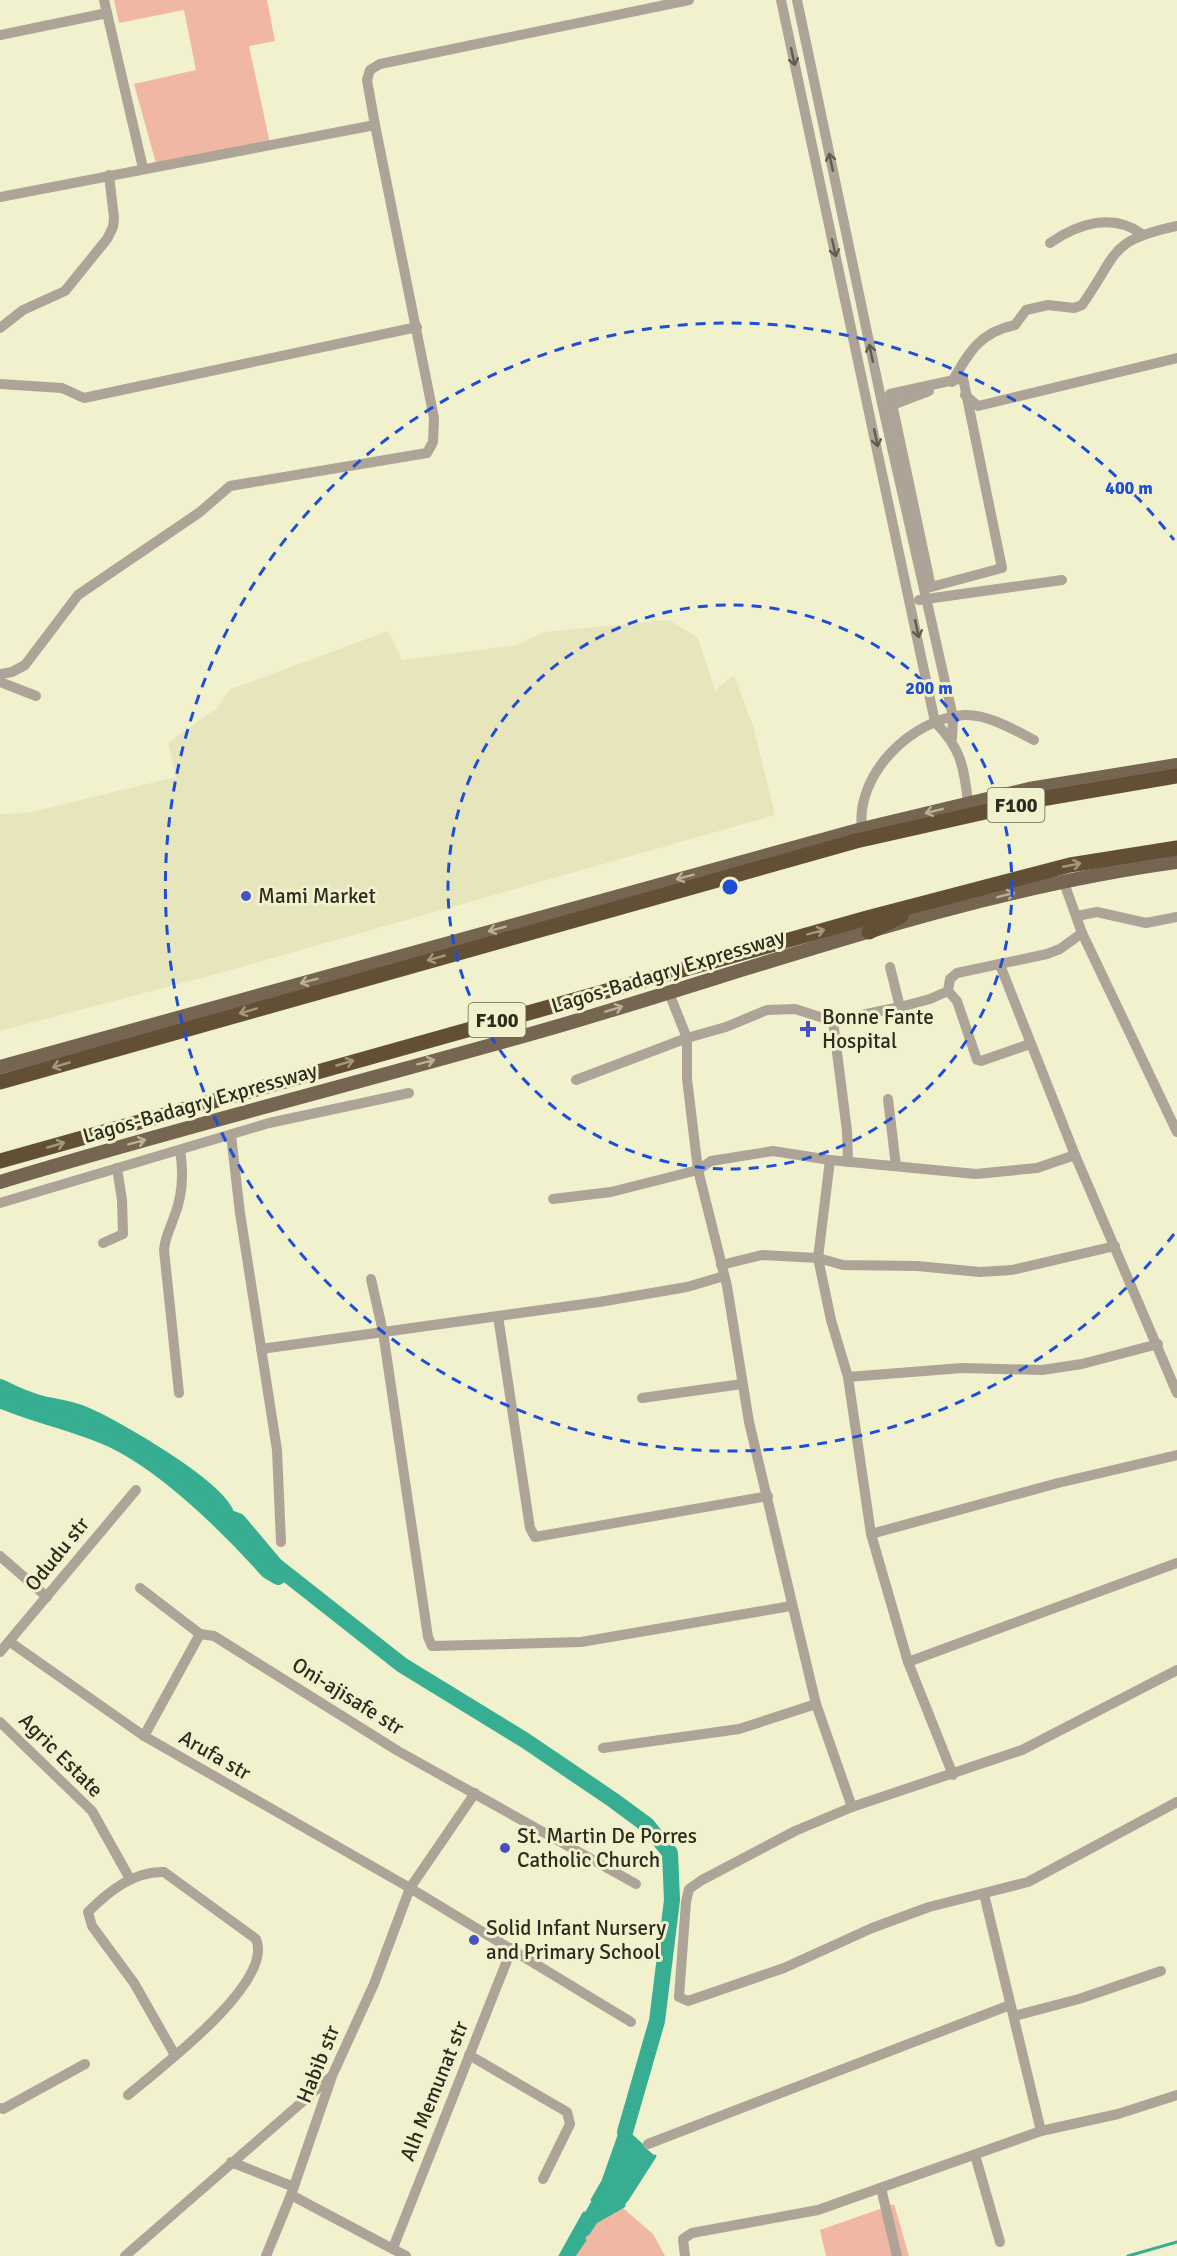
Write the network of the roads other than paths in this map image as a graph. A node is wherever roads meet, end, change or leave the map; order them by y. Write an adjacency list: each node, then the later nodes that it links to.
1 (104, 0): 5 (street)
2 (689, 0): 7 (street)
3 (781, 0): 23 (street, one-way to 23)
4 (797, 0): 19 (street, one-way to 4)
5 (107, 13): 6 (street); 8 (street)
6 (0, 34)
7 (375, 125): 8 (street); 14 (street)
8 (142, 168): 9 (street)
9 (109, 175): 10 (street); 15 (street)
10 (0, 197)
11 (1177, 226): 12 (street)
12 (1142, 234): 13 (street); 17 (street)
13 (1050, 243)
14 (417, 327): 18 (street); 24 (street)
15 (0, 328)
16 (1177, 357): 17 (street)
17 (952, 383): 19 (street)
18 (0, 384)
19 (883, 408): 22 (street)
20 (1062, 580): 22 (street)
21 (932, 587): 21 (street)
22 (925, 600): 23 (street); 27 (street)
23 (911, 602): 28 (street, one-way to 28)
24 (0, 674)
25 (0, 682): 26 (street)
26 (36, 696)
27 (953, 717): 28 (street); 29 (street); 30 (street)
28 (935, 722): 29 (street); 34 (street)
29 (952, 738): 33 (street)
30 (1034, 740)
31 (1177, 765): 33 (main road)
32 (1177, 776): 34 (highway, F100)
33 (968, 802): 34 (main road, one-way to 34)
34 (859, 835): 51 (main road, one-way to 51); 53 (highway, F100, one-way to 53)
35 (1177, 848): 38 (highway, Lagos-Badagry Expressway / F100, one-way to 35)
36 (1177, 862): 37 (main road, Lagos-Badagry Expressway)
37 (1063, 880): 39 (street); 41 (main road, Lagos-Badagry Expressway, one-way to 37)
38 (995, 885): 41 (highway); 61 (highway, Lagos-Badagry Expressway / F100, one-way to 38)
39 (1077, 916): 40 (street); 42 (street)
40 (1177, 917)
41 (869, 932): 46 (main road, Lagos-Badagry Expressway)
42 (1082, 933): 43 (street); 56 (street)
43 (1000, 965): 45 (street); 50 (street)
44 (890, 967): 47 (street)
45 (948, 991): 47 (street); 50 (street)
46 (669, 993): 49 (street); 66 (main road, Lagos-Badagry Expressway, one-way to 46)
47 (900, 1007): 48 (street)
48 (833, 1021): 49 (street); 62 (street)
49 (687, 1038): 52 (street); 65 (street)
50 (1030, 1044): 59 (street)
51 (0, 1067)
52 (576, 1080)
53 (0, 1082)
54 (409, 1093): 57 (street)
55 (888, 1099): 63 (street)
56 (1177, 1132)
57 (231, 1135): 58 (street); 77 (street)
58 (180, 1150): 64 (street); 80 (street)
59 (1075, 1155): 63 (street); 70 (street)
60 (831, 1160): 62 (street); 65 (street); 71 (street)
61 (0, 1161)
62 (848, 1162): 63 (street)
63 (896, 1166)
64 (117, 1168): 68 (street); 69 (street)
65 (698, 1170): 67 (street); 72 (street)
66 (0, 1182)
67 (553, 1199)
68 (0, 1203)
69 (103, 1243)
70 (1115, 1246): 71 (street); 76 (street)
71 (818, 1258): 72 (street); 78 (street)
72 (722, 1270): 74 (street); 79 (street)
73 (371, 1279): 75 (street)
74 (498, 1316): 75 (street); 85 (street)
75 (383, 1332): 77 (street); 92 (street)
76 (1158, 1344): 78 (street); 81 (street)
77 (261, 1349): 87 (street)
78 (848, 1377): 86 (street)
79 (742, 1384): 82 (street); 85 (street)
80 (179, 1393)
81 (1177, 1393)
82 (642, 1398)
83 (1177, 1455): 86 (street)
84 (136, 1490): 91 (street, Odudu str)
85 (768, 1496): 92 (street)
86 (871, 1534): 96 (street)
87 (281, 1542)
88 (0, 1556): 91 (street)
89 (1177, 1563): 96 (street)
90 (140, 1588): 93 (street, Oni-ajisafe str)
91 (47, 1597): 94 (street, Odudu str)
92 (791, 1606): 98 (street)
93 (200, 1634): 100 (street); 103 (street, Oni-ajisafe str)
94 (10, 1642): 95 (street, Odudu str); 100 (street, Arufa str)
95 (0, 1652)
96 (908, 1662): 102 (street)
97 (1177, 1670): 102 (street)
98 (816, 1704): 101 (street); 105 (street)
99 (0, 1722): 106 (street, Agric Estate)
100 (144, 1736): 108 (street, Arufa str)
101 (603, 1748)
102 (953, 1775): 105 (street)
103 (475, 1793): 107 (street, Oni-ajisafe str); 108 (street)
104 (1177, 1802): 109 (street)
105 (852, 1807): 109 (street)
106 (130, 1879): 115 (street); 115 (street)
107 (636, 1884)
108 (410, 1888): 110 (street); 118 (street, Habib str)
109 (984, 1894): 112 (street)
110 (512, 1948): 114 (street); 116 (street, Alh Memunat str)
111 (1161, 1971): 113 (street)
112 (1010, 2005): 113 (street); 123 (street)
113 (1014, 2016): 122 (street)
114 (631, 2022)
115 (175, 2055): 119 (street)
116 (470, 2055): 126 (street); 130 (street, Alh Memunat str)
117 (85, 2064): 121 (street)
118 (332, 2076): 125 (street); 128 (street, Habib str)
119 (128, 2095)
120 (1177, 2095): 122 (street)
121 (0, 2108)
122 (1041, 2131): 124 (street)
123 (648, 2144)
124 (975, 2155): 127 (street); 129 (street)
125 (231, 2162): 128 (street); 131 (street)
126 (543, 2179)
127 (881, 2188): 134 (street); 135 (street)
128 (293, 2191): 130 (street); 132 (street, Habib str)
129 (1000, 2242)
130 (393, 2248): 133 (street)
131 (125, 2256)
132 (266, 2256)
133 (406, 2256)
134 (685, 2256)
135 (897, 2256)

